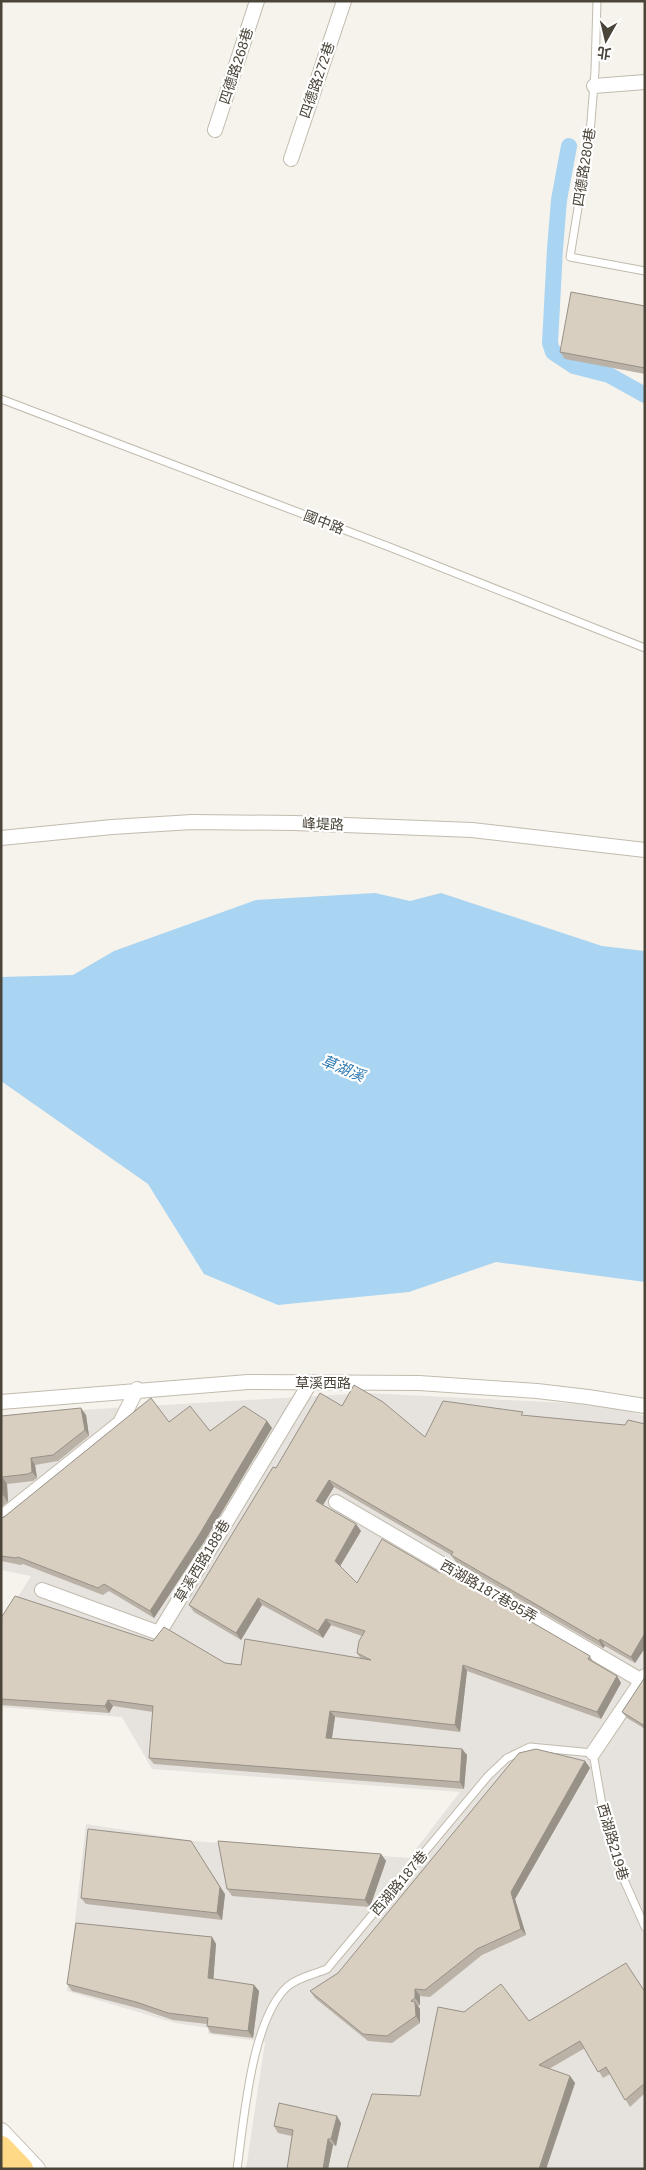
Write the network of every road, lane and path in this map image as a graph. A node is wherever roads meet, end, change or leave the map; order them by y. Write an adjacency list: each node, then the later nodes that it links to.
1 (257, 1): 6 (street, 四德路268巷)
2 (344, 1): 7 (street, 四德路272巷)
3 (597, 1): 5 (lane, 四德路280巷)
4 (645, 82): 5 (street)
5 (594, 86): 8 (lane, 四德路280巷)
6 (215, 130)
7 (291, 159)
8 (645, 271)
9 (1, 399): 10 (lane, 國中路)
10 (645, 648)
11 (1, 838): 12 (street, 峰堤路)
12 (645, 850)
13 (310, 1383): 14 (street, 草溪西路); 16 (street, 草溪西路); 19 (street, 草溪西路188巷)
14 (137, 1389): 15 (street, 草溪西路); 18 (street)
15 (1, 1402)
16 (645, 1406)
17 (336, 1502): 20 (street, 西湖路187巷95弄)
18 (1, 1518)
19 (42, 1590)
20 (643, 1678): 21 (street)
21 (593, 1753): 22 (lane, 西湖路219巷); 27 (lane, 西湖路187巷)
22 (645, 1928)
23 (1, 2132): 26 (street)
24 (1, 2148): 25 (highway)
25 (21, 2169)
26 (36, 2169)
27 (237, 2169)

